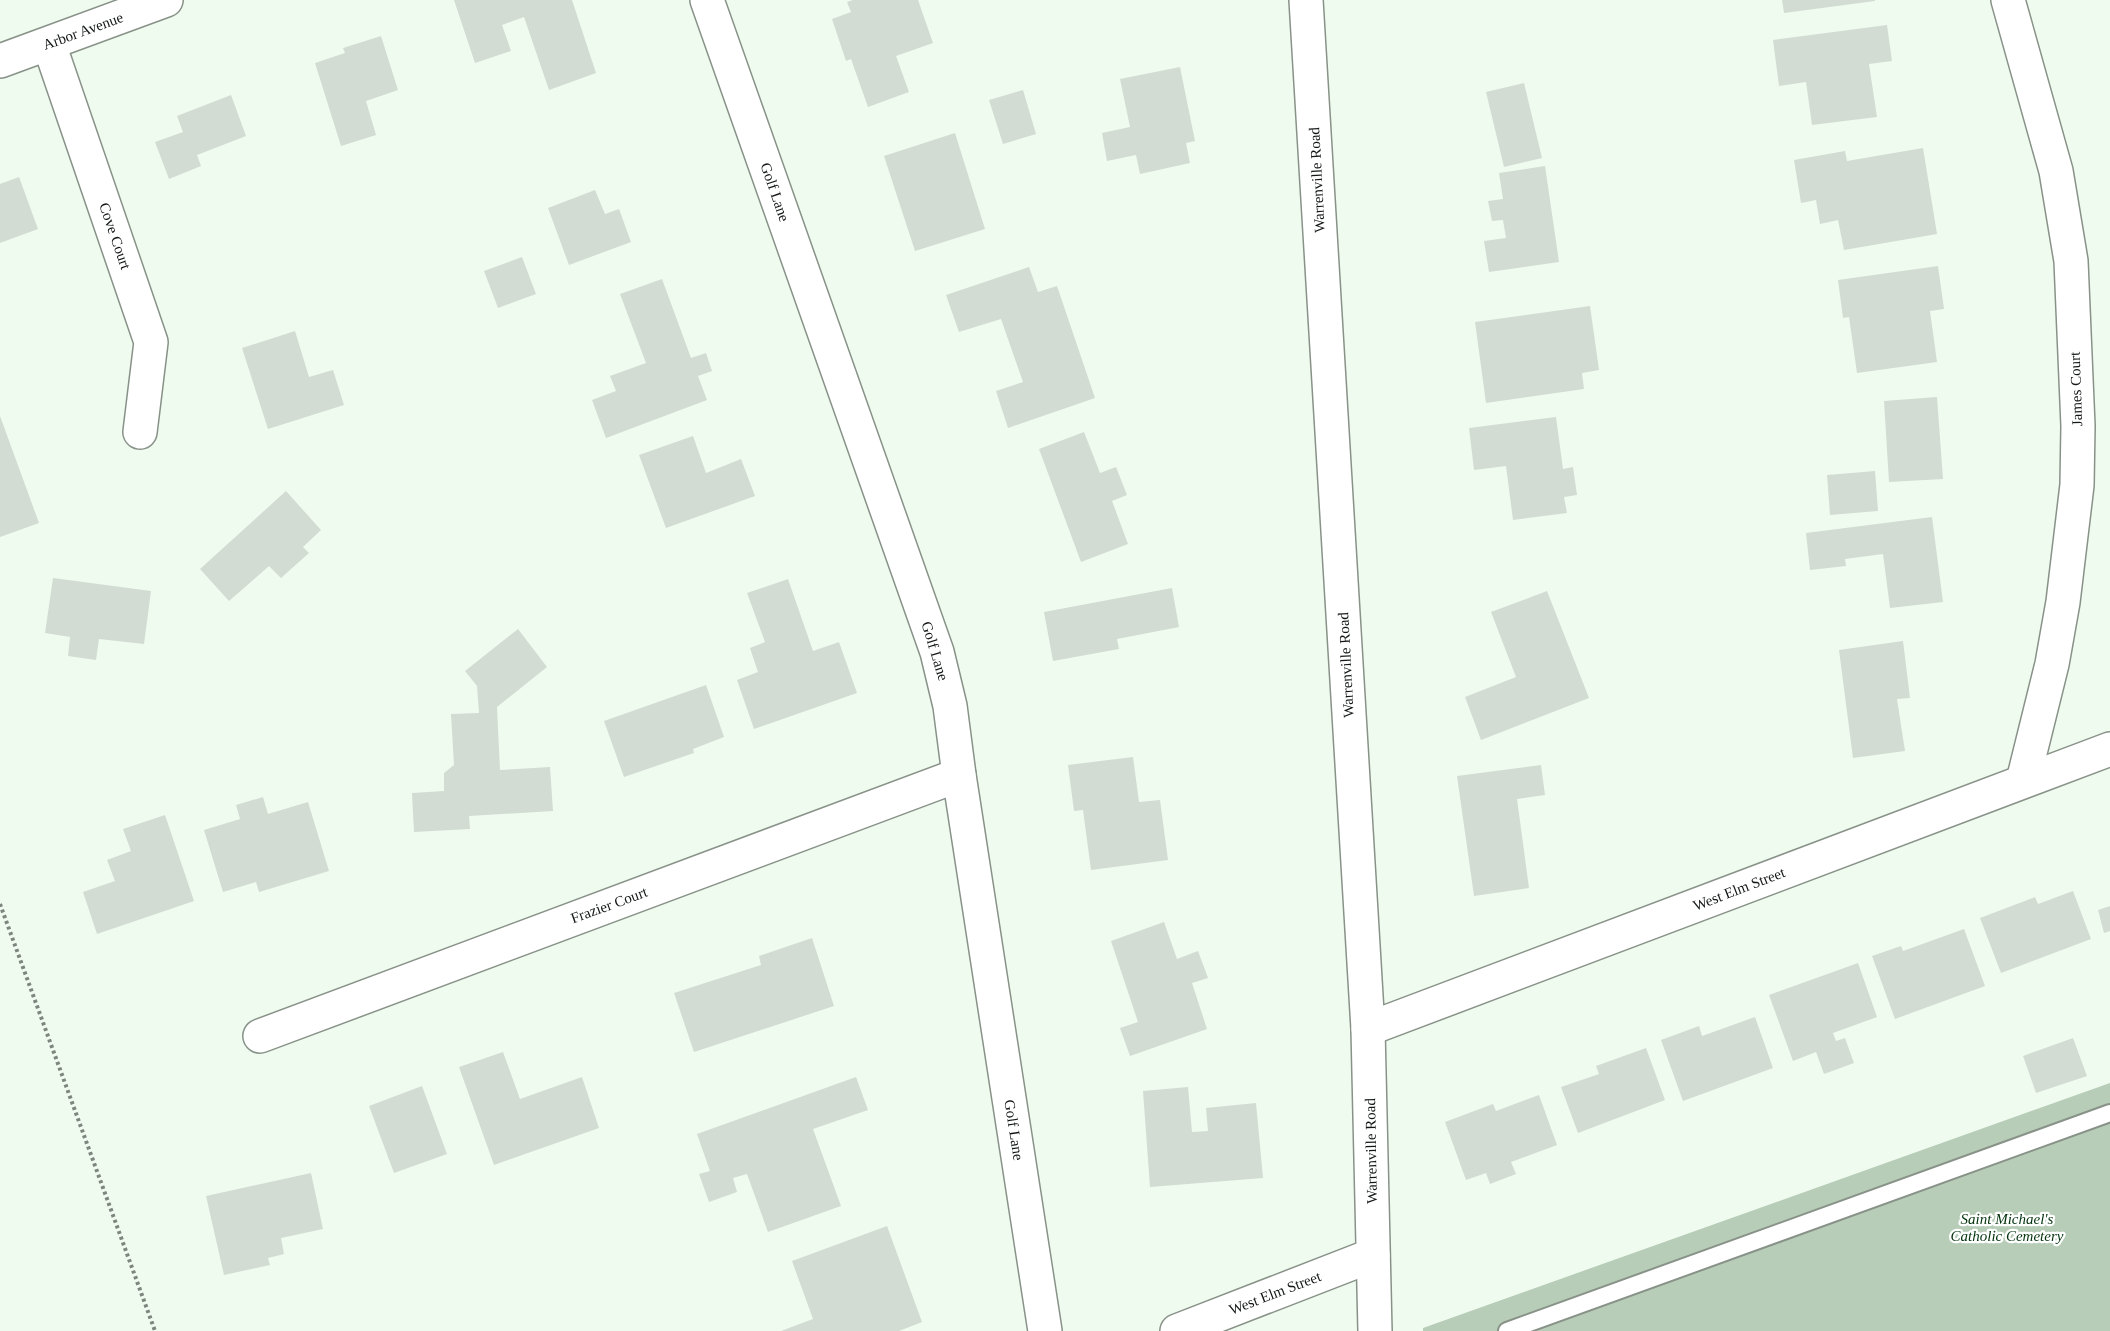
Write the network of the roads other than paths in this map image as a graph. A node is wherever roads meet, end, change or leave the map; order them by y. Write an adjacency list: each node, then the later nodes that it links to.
1 (166, 0): 5 (street, Arbor Avenue)
2 (707, 0): 9 (street, Golf Lane)
3 (1306, 0): 11 (street, Warrenville Road)
4 (2008, 0): 10 (street, James Court)
5 (49, 44): 6 (street, Arbor Avenue); 7 (street, Cove Court)
6 (0, 61)
7 (140, 432)
8 (2110, 749): 10 (street, West Elm Street)
9 (959, 775): 12 (street, Frazier Court); 15 (street, Golf Lane)
10 (2024, 781): 11 (street, West Elm Street)
11 (1368, 1029): 14 (street, Warrenville Road)
12 (260, 1036)
13 (2110, 1113): 18 (lane)
14 (1373, 1255): 16 (street, West Elm Street); 17 (street, Warrenville Road)
15 (1045, 1331)
16 (1177, 1331)
17 (1375, 1331)
18 (1507, 1331)

